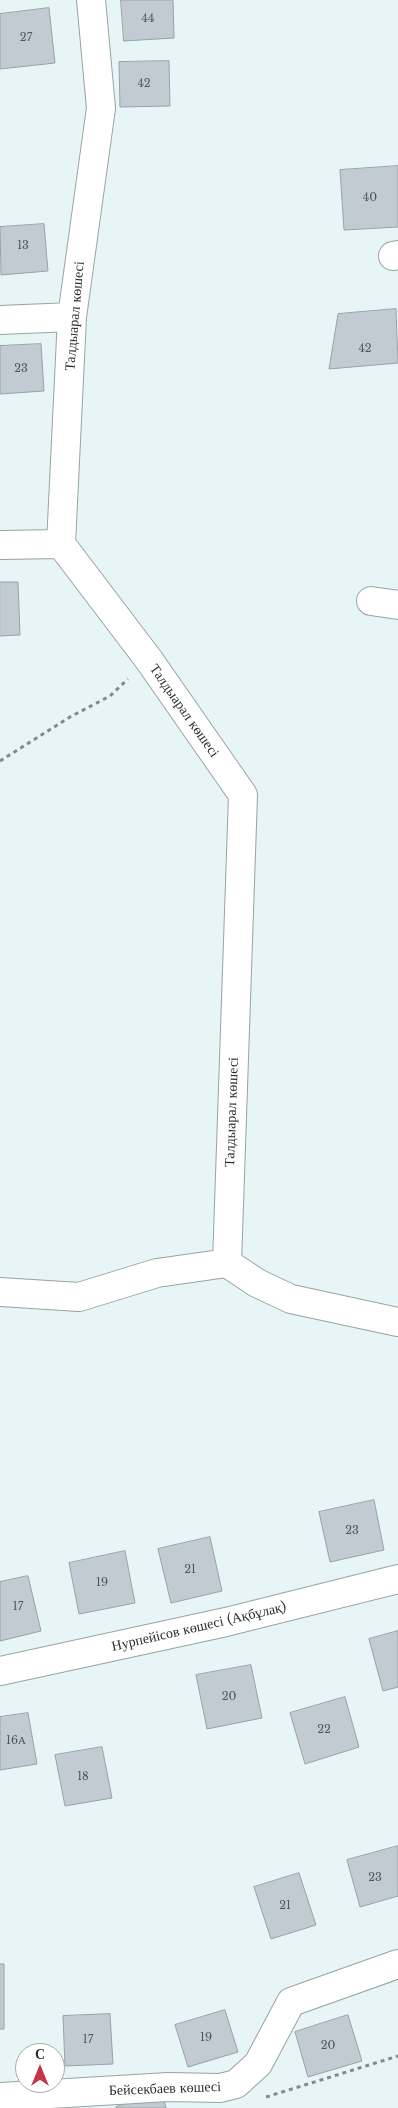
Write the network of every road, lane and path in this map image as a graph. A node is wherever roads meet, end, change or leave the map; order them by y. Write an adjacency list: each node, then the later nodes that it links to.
1 (90, 0): 2 (street, Талдыарал көшесі)
2 (72, 318): 3 (street); 4 (street, Талдыарал көшесі)
3 (0, 320)
4 (61, 544): 5 (street); 8 (street, Талдыарал көшесі)
5 (0, 545)
6 (371, 601): 7 (street)
7 (398, 605)
8 (149, 660): 9 (path); 10 (street, Талдыарал көшесі)
9 (0, 761)
10 (227, 1263): 11 (street); 12 (street)
11 (0, 1292)
12 (398, 1322)
13 (398, 1579): 14 (street, Нурпейісов көшесі (Ақбұлақ))
14 (0, 1671)
15 (398, 1964): 18 (street, Бейсекбаев көшесі)
16 (398, 2056): 18 (path)
17 (0, 2097): 18 (street, Бейсекбаев көшесі)
18 (236, 2099)

